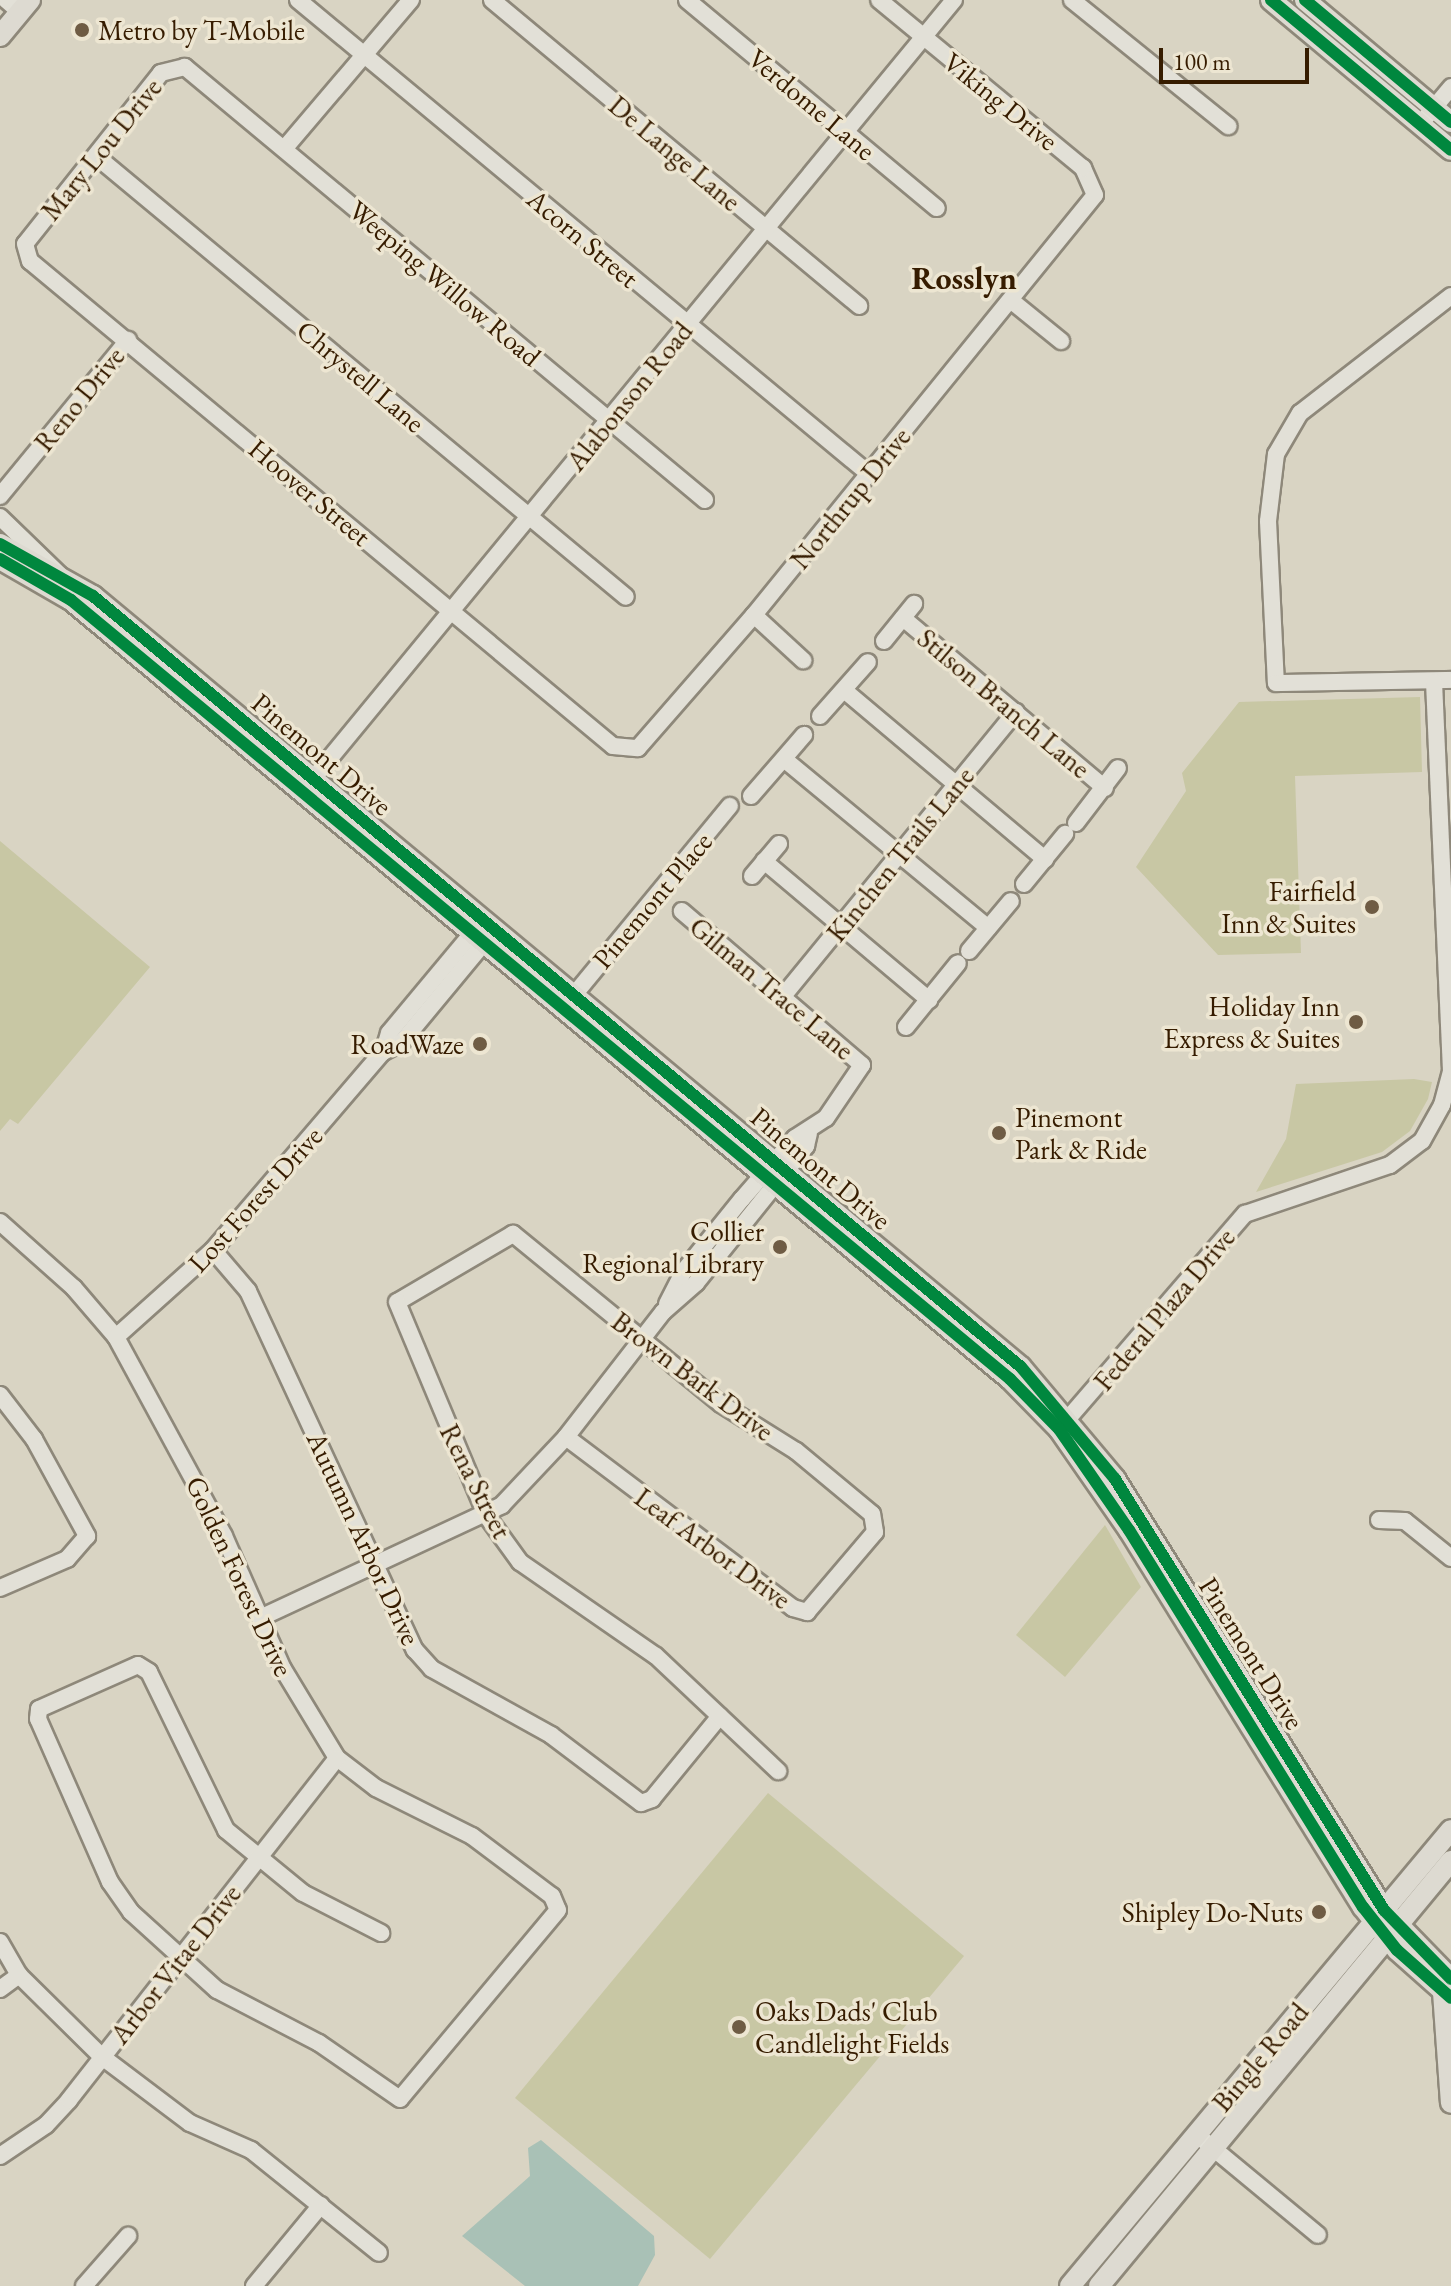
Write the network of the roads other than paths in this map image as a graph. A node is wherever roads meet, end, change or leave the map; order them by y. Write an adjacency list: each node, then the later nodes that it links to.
1 (298, 0): 13 (street, Acorn Street)
2 (411, 0): 13 (street)
3 (492, 0): 25 (street, De Lange Lane)
4 (687, 0): 19 (street, Verdome Lane)
5 (879, 0): 12 (street, Viking Drive)
6 (954, 0): 12 (street, Alabonson Road)
7 (1072, 0): 18 (street)
8 (1271, 0): 16 (main road)
9 (1305, 0): 16 (main road)
10 (18, 4): 11 (main road)
11 (0, 36)
12 (924, 38): 19 (street, Alabonson Road); 24 (street, Viking Drive)
13 (364, 55): 20 (street); 30 (street, Acorn Street)
14 (185, 67): 20 (street, Weeping Willow Road); 22 (street, Mary Lou Drive)
15 (1451, 87): 16 (street)
16 (1428, 115): 17 (main road); 21 (main road)
17 (1451, 122)
18 (1228, 126)
19 (846, 132): 23 (street, Verdome Lane); 25 (street, Alabonson Road)
20 (284, 149): 33 (street, Weeping Willow Road)
21 (1451, 150)
22 (96, 156): 26 (street, Mary Lou Drive); 38 (street, Chrystell Lane)
23 (937, 208)
24 (1084, 213): 28 (street, Northrup Drive)
25 (766, 229): 29 (street, De Lange Lane); 30 (street, Alabonson Road)
26 (25, 244): 31 (street, Hoover Street)
27 (1451, 296): 50 (street)
28 (1013, 302): 32 (street); 34 (street, Northrup Drive)
29 (859, 306)
30 (687, 325): 33 (street, Alabonson Road); 34 (street, Acorn Street)
31 (128, 340): 35 (street, Reno Drive); 44 (street, Hoover Street)
32 (1061, 341)
33 (609, 420): 36 (street, Weeping Willow Road); 38 (street, Alabonson Road)
34 (869, 474): 45 (street, Northrup Drive)
35 (0, 496)
36 (705, 500)
37 (0, 517): 41 (street)
38 (529, 517): 42 (street, Chrystell Lane); 44 (street, Alabonson Road)
39 (0, 544): 41 (main road, Pinemont Drive)
40 (0, 559): 41 (main road, Pinemont Drive)
41 (70, 588): 59 (main road, Pinemont Drive)
42 (626, 597)
43 (914, 604): 46 (street, Stilson Branch Lane)
44 (452, 611): 55 (street, Hoover Street); 59 (street, Alabonson Road)
45 (754, 615): 48 (street); 55 (street, Northrup Drive)
46 (903, 618): 47 (street, Stilson Branch Lane); 52 (street, Stilson Branch Lane)
47 (884, 641)
48 (803, 660)
49 (868, 662): 51 (street)
50 (1442, 681): 86 (street, Federal Plaza Drive)
51 (844, 690): 53 (street); 58 (street)
52 (1016, 712): 58 (street, Kinchen Trails Lane); 60 (street, Stilson Branch Lane)
53 (820, 716)
54 (804, 735): 56 (street)
55 (602, 736)
56 (784, 759): 61 (street); 64 (street)
57 (1118, 768): 60 (street, Stilson Branch Lane)
58 (957, 784): 64 (street, Kinchen Trails Lane); 65 (street)
59 (308, 785): 73 (main road, Pinemont Drive)
60 (1105, 788): 65 (street, Stilson Branch Lane)
61 (751, 796)
62 (730, 806): 74 (street, Pinemont Place)
63 (779, 844): 66 (street)
64 (899, 855): 71 (street, Kinchen Trails Lane); 72 (street)
65 (1045, 859): 68 (street, Stilson Branch Lane)
66 (764, 861): 67 (street); 71 (street)
67 (752, 876)
68 (1024, 884)
69 (1011, 901): 72 (street)
70 (682, 911): 75 (street, Gilman Trace Lane)
71 (841, 926): 75 (street, Kinchen Trails Lane); 76 (street)
72 (988, 928): 76 (street)
73 (484, 931): 74 (main road, Pinemont Drive); 78 (main road, Pinemont Drive); 81 (street, Lost Forest Drive)
74 (574, 995): 78 (main road, Pinemont Drive)
75 (784, 995): 79 (street, Gilman Trace Lane)
76 (929, 1000): 77 (street)
77 (906, 1027)
78 (633, 1054): 79 (main road, Pinemont Drive)
79 (775, 1172): 84 (street); 86 (main road, Pinemont Drive)
80 (0, 1222): 83 (street, Golden Forest Drive)
81 (213, 1250): 83 (street, Lost Forest Drive); 92 (street, Autumn Arbor Drive)
82 (469, 1258): 84 (street, Brown Bark Drive); 88 (street, Rena Street)
83 (116, 1337): 94 (street, Golden Forest Drive)
84 (640, 1340): 87 (street); 91 (street, Brown Bark Drive)
85 (0, 1395): 93 (street)
86 (1064, 1424): 101 (main road, Pinemont Drive)
87 (566, 1437): 88 (street); 91 (street, Leaf Arbor Drive)
88 (486, 1515): 92 (street); 95 (street, Rena Street)
89 (1379, 1520): 90 (street)
90 (1451, 1558)
91 (853, 1559)
92 (376, 1566): 94 (street); 95 (street, Autumn Arbor Drive)
93 (0, 1588)
94 (260, 1618): 96 (street, Golden Forest Drive)
95 (720, 1716): 97 (street, Rena Street)
96 (337, 1758): 99 (street, Arbor Vitae Drive); 104 (street, Golden Forest Drive)
97 (778, 1771)
98 (1451, 1830): 101 (main road, Bingle Road)
99 (258, 1859): 102 (street); 104 (street, Arbor Vitae Drive); 104 (street)
100 (1451, 1861): 101 (main road, Bingle Road)
101 (1385, 1924): 107 (main road, Pinemont Drive); 108 (main road, Bingle Road); 110 (main road, Bingle Road)
102 (381, 1933)
103 (0, 1942): 105 (street)
104 (180, 1958): 109 (street, Arbor Vitae Drive)
105 (19, 1975): 106 (street); 109 (street)
106 (0, 1989)
107 (1448, 1990): 111 (main road)
108 (1273, 2041): 110 (main road); 112 (main road, Bingle Road)
109 (101, 2056): 114 (street, Arbor Vitae Drive); 115 (street)
110 (1289, 2057): 113 (main road, Bingle Road)
111 (1451, 2103)
112 (1196, 2134): 113 (street); 121 (main road, Bingle Road)
113 (1214, 2148): 116 (street); 122 (main road, Bingle Road)
114 (0, 2156)
115 (321, 2205): 118 (street); 120 (street)
116 (1318, 2235)
117 (128, 2236): 119 (street)
118 (379, 2253)
119 (84, 2286)
120 (254, 2286)
121 (1070, 2286)
122 (1099, 2286)

